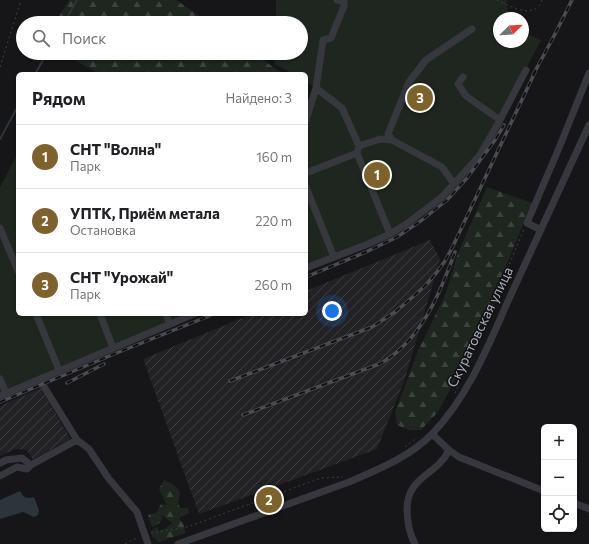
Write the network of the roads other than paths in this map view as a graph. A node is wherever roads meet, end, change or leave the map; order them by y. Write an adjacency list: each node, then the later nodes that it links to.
1 (338, 0): 6 (street)
2 (472, 29): 10 (street)
3 (526, 70): 8 (street)
4 (589, 74): 16 (street)
5 (463, 77): 8 (street)
6 (316, 88): 7 (street); 11 (street)
7 (308, 114)
8 (500, 120): 13 (street)
9 (589, 125): 16 (street, Скуратовская улица)
10 (392, 140): 11 (street); 13 (street)
11 (358, 149): 12 (street); 17 (street)
12 (308, 172)
13 (454, 184): 17 (street)
14 (308, 192): 18 (street)
15 (0, 228): 19 (street)
16 (541, 230): 31 (street, Скуратовская улица)
17 (390, 234): 18 (street)
18 (334, 257): 20 (street)
19 (16, 266)
20 (308, 267)
21 (37, 316): 27 (street)
22 (101, 316): 26 (street)
23 (167, 316): 25 (street)
24 (189, 316): 25 (street)
25 (170, 324): 26 (street)
26 (113, 348): 27 (street)
27 (59, 370): 28 (street)
28 (42, 378): 30 (street); 32 (street)
29 (0, 379): 30 (street)
30 (3, 394)
31 (432, 434): 33 (street); 41 (street, Скуратовская улица)
32 (77, 440): 35 (street); 40 (street)
33 (449, 450): 37 (street); 42 (street)
34 (0, 463): 35 (street)
35 (31, 465): 36 (street)
36 (0, 476)
37 (541, 490)
38 (577, 504): 39 (street)
39 (589, 509)
40 (148, 544)
41 (178, 544)
42 (415, 544)

